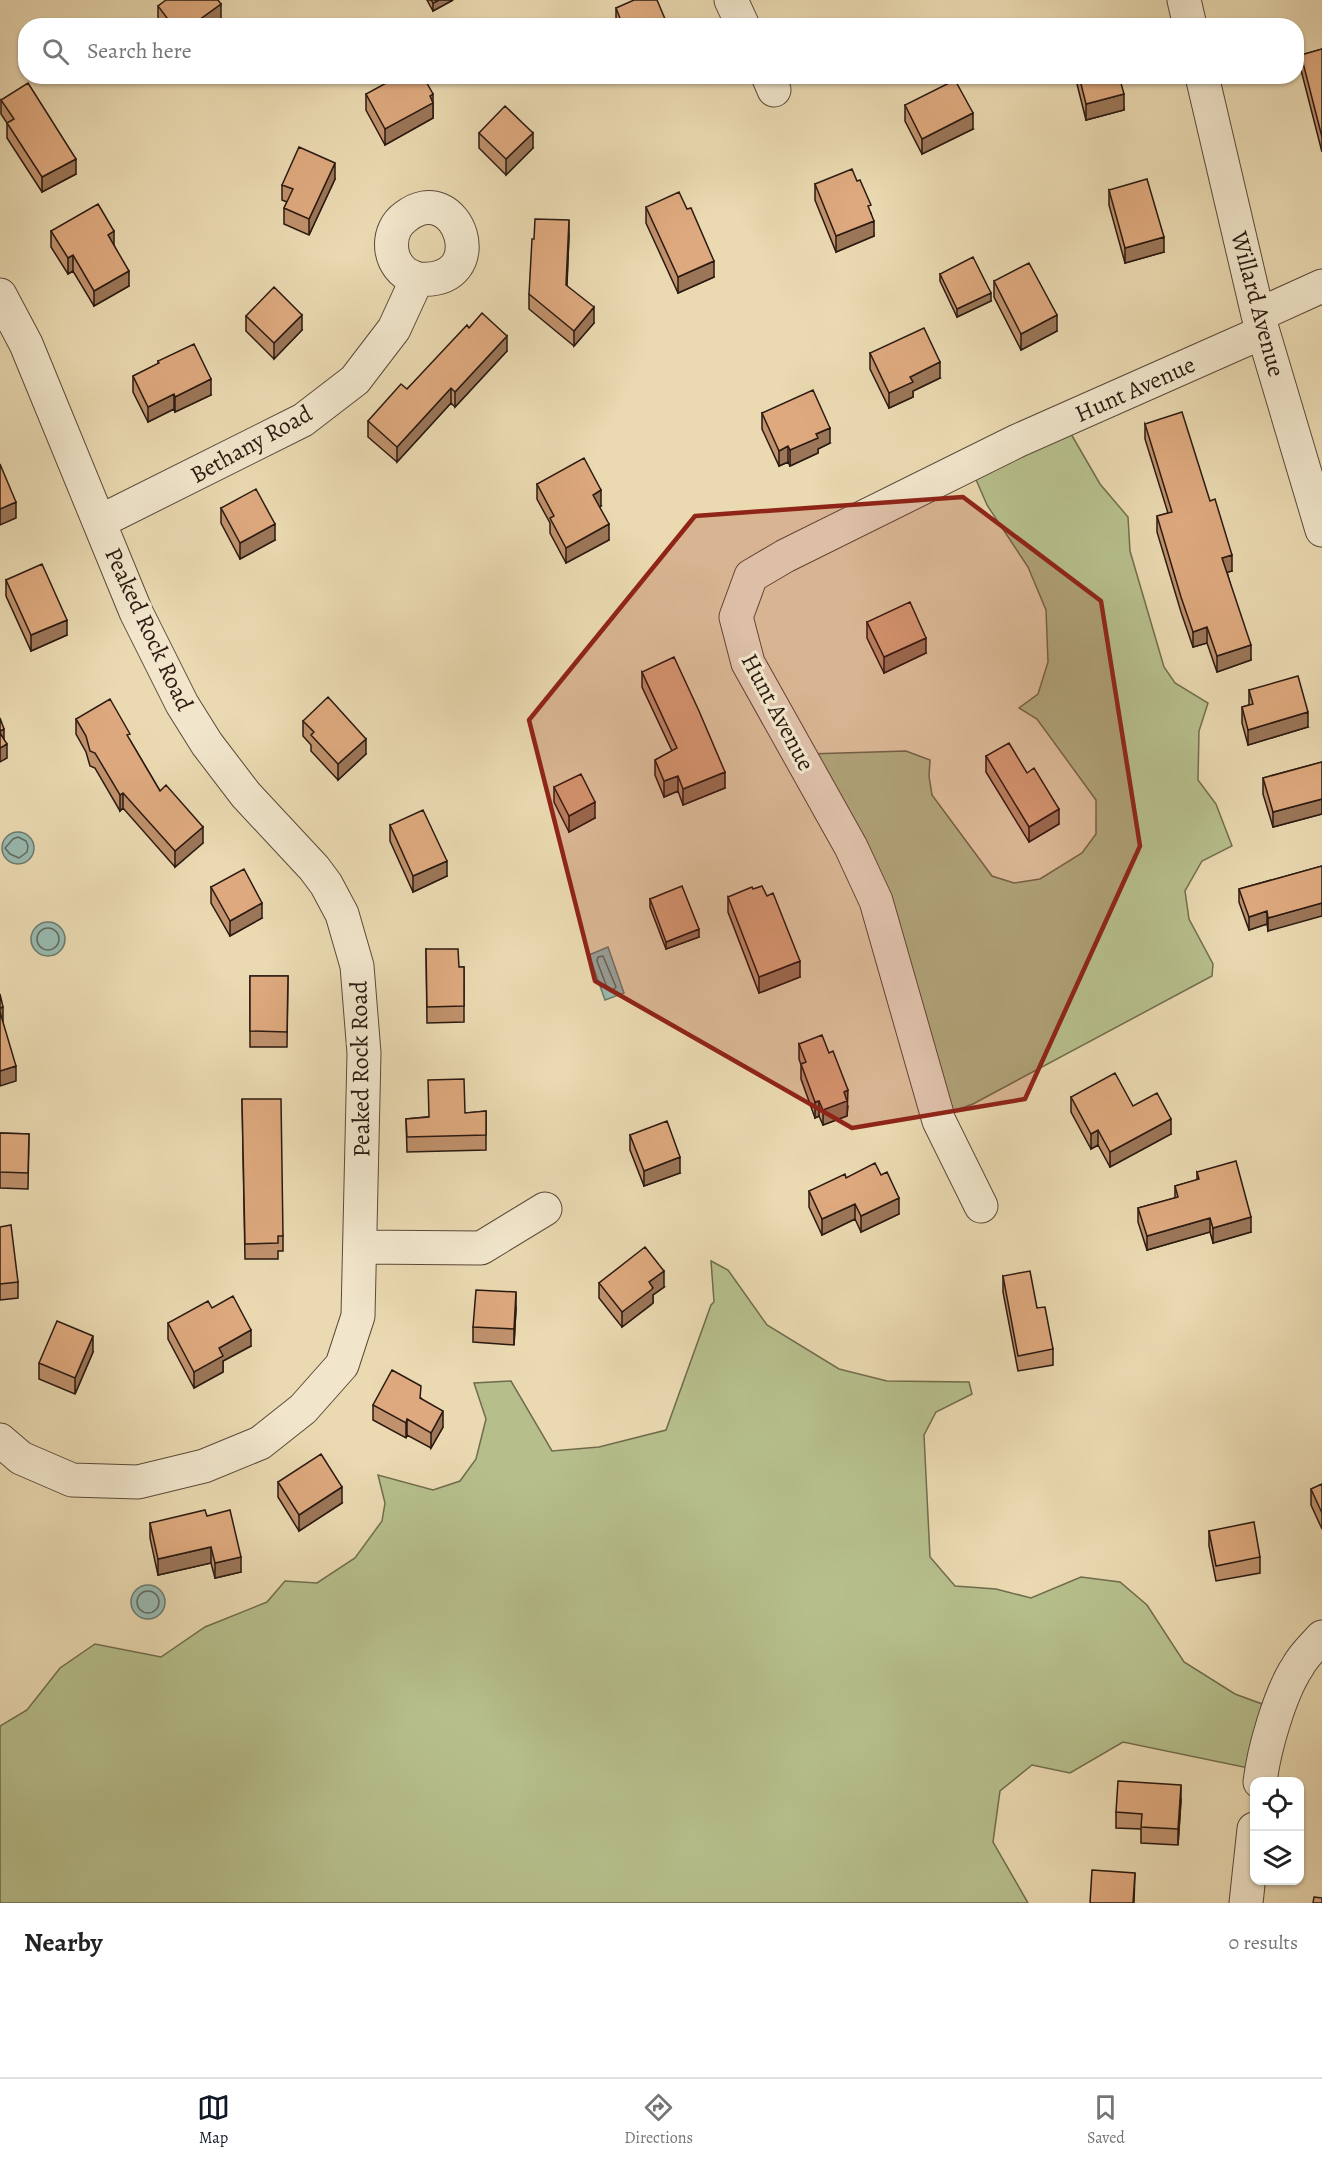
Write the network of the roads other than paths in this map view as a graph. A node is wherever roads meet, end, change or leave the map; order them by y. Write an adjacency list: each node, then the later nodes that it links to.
1 (730, 0): 3 (street)
2 (1184, 0): 4 (street)
3 (738, 18)
4 (1188, 18)
5 (1204, 84): 9 (street, Willard Avenue)
6 (417, 279): 10 (street, Bethany Road)
7 (1322, 286): 9 (street, Hunt Avenue)
8 (0, 295): 10 (street, Peaked Rock Road)
9 (1261, 323): 11 (street, Willard Avenue); 12 (street, Hunt Avenue)
10 (99, 522): 14 (street, Peaked Rock Road)
11 (1322, 530)
12 (981, 1206)
13 (545, 1209): 14 (street)
14 (360, 1247): 15 (street, Peaked Rock Road)
15 (0, 1440)
16 (1322, 1637): 17 (street)
17 (1261, 1777)
18 (1254, 1831): 19 (street)
19 (1246, 1903)

